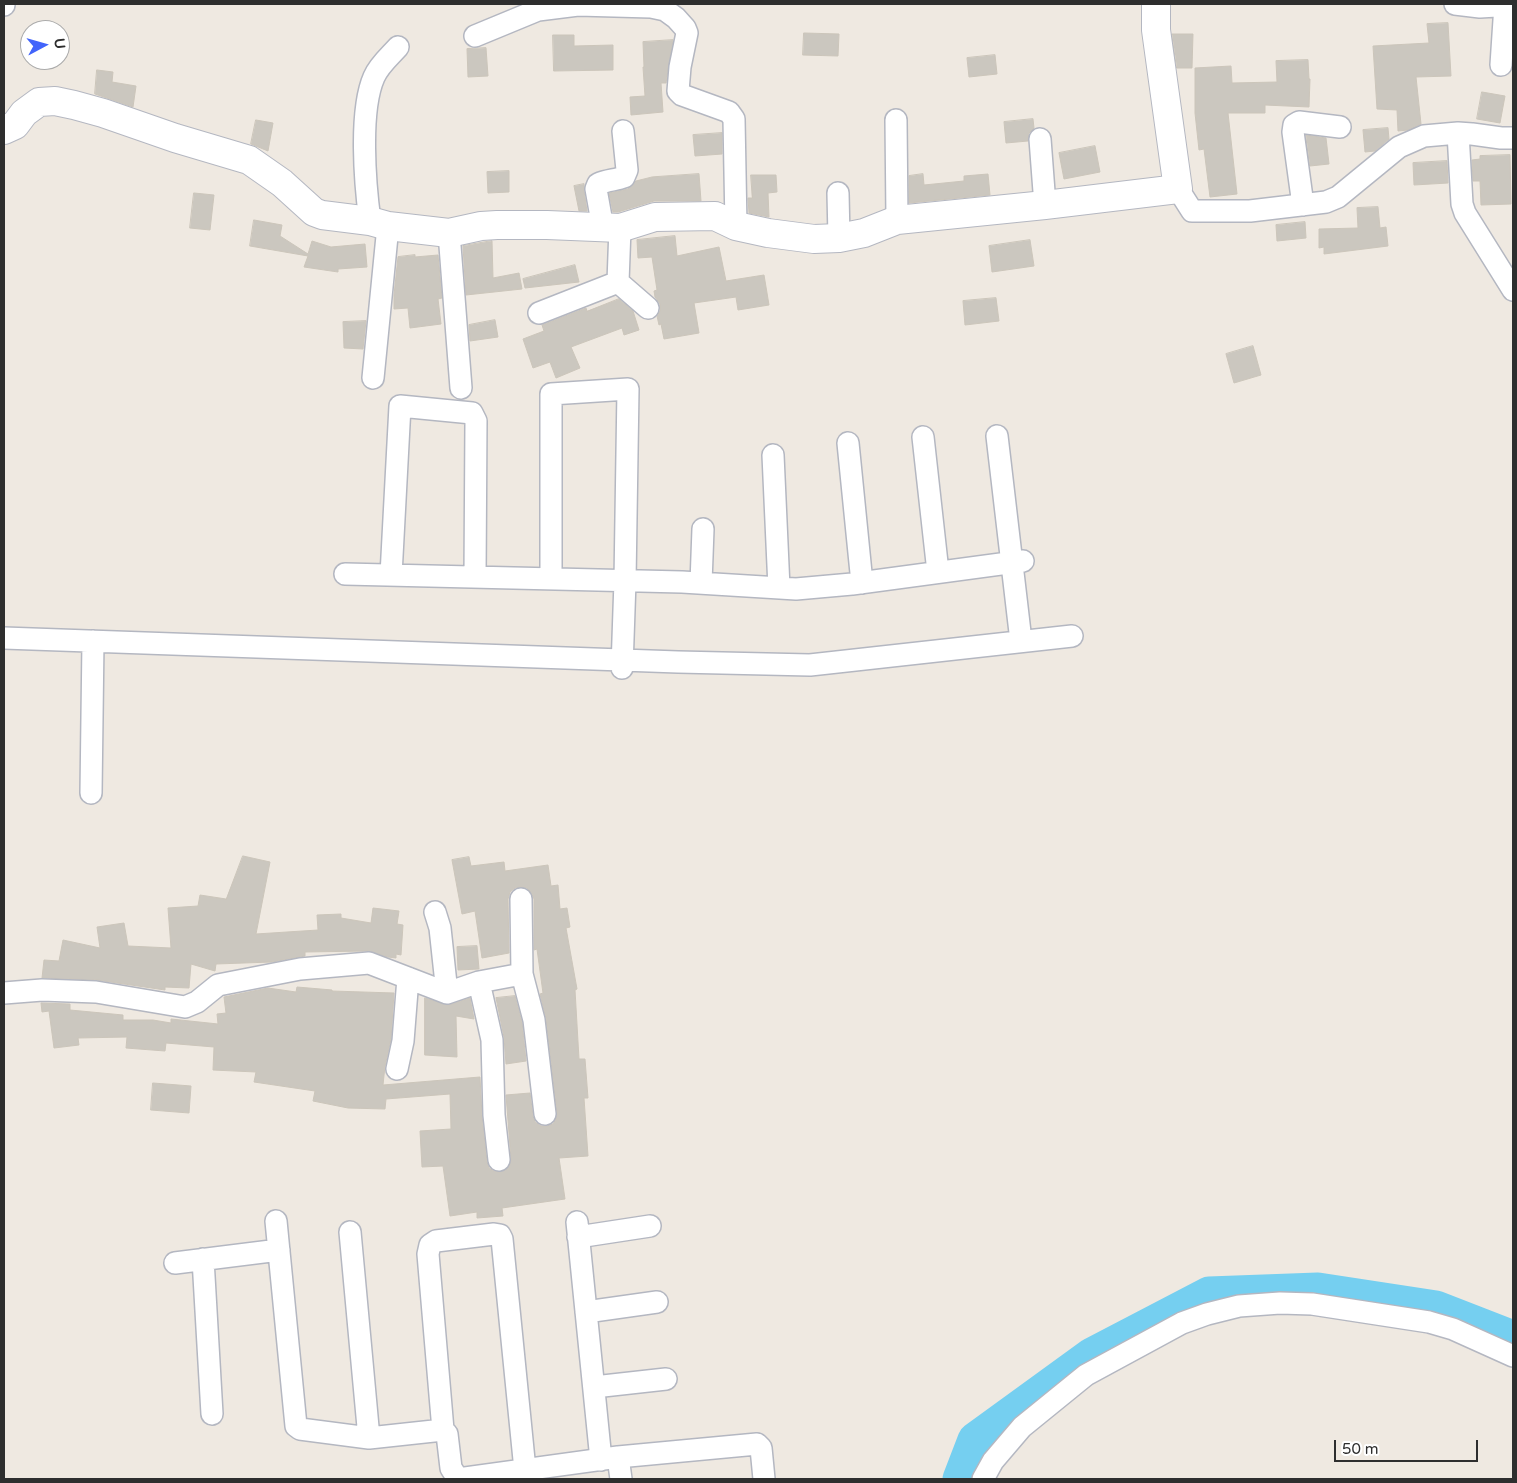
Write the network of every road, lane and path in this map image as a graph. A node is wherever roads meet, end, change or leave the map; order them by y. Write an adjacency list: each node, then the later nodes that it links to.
1 (1156, 4): 14 (street)
2 (1455, 4): 3 (street)
3 (1509, 5): 6 (street)
4 (475, 36): 20 (street)
5 (398, 47): 19 (street)
6 (1501, 65)
7 (896, 120): 18 (street)
8 (1340, 127): 16 (street)
9 (4, 130): 19 (street)
10 (623, 131): 21 (street)
11 (1458, 133): 12 (street); 16 (street); 25 (street)
12 (1513, 138)
13 (1040, 139): 17 (street)
14 (1178, 189): 16 (street); 17 (street)
15 (838, 193): 23 (street)
16 (1303, 205)
17 (1045, 206): 18 (street)
18 (897, 220): 23 (street)
19 (379, 224): 22 (street); 28 (street)
20 (736, 226): 21 (street); 23 (street)
21 (612, 228): 22 (street); 24 (street)
22 (449, 233): 29 (street)
23 (839, 238)
24 (618, 282): 26 (street); 27 (street)
25 (1513, 290)
26 (648, 308)
27 (539, 313)
28 (373, 378)
29 (461, 388)
30 (997, 436): 35 (street)
31 (923, 437): 36 (street)
32 (848, 443): 42 (street)
33 (773, 455): 44 (street)
34 (703, 529): 43 (street)
35 (1018, 562): 36 (street); 48 (street)
36 (938, 572): 42 (street)
37 (345, 574): 38 (street)
38 (391, 575): 39 (street); 39 (street)
39 (475, 578): 40 (street)
40 (551, 579): 41 (street); 41 (street)
41 (625, 581): 43 (street); 49 (street)
42 (862, 582): 44 (street)
43 (701, 584): 44 (street)
44 (779, 588)
45 (1072, 636): 48 (street)
46 (4, 638): 47 (street)
47 (93, 641): 49 (street); 50 (street)
48 (1021, 641): 49 (street)
49 (622, 664)
50 (91, 793)
51 (521, 899): 53 (street)
52 (436, 912): 57 (street)
53 (522, 974): 55 (street); 59 (street)
54 (408, 978): 56 (street); 57 (street); 58 (street)
55 (479, 982): 57 (street); 60 (street)
56 (4, 993)
57 (447, 993)
58 (397, 1070)
59 (545, 1114)
60 (499, 1160)
61 (276, 1221): 64 (street)
62 (650, 1226): 68 (street)
63 (350, 1232): 74 (street)
64 (279, 1250): 65 (street); 74 (street)
65 (203, 1259): 66 (street); 72 (street)
66 (175, 1263)
67 (657, 1302): 68 (street)
68 (586, 1312): 71 (street)
69 (1513, 1356): 79 (street)
70 (666, 1379): 71 (street)
71 (594, 1387): 75 (street)
72 (212, 1414)
73 (443, 1430): 74 (street); 76 (street); 76 (street)
74 (369, 1438)
75 (610, 1458): 76 (street); 77 (street); 78 (street)
76 (525, 1470)
77 (621, 1479)
78 (764, 1479)
79 (983, 1479)

